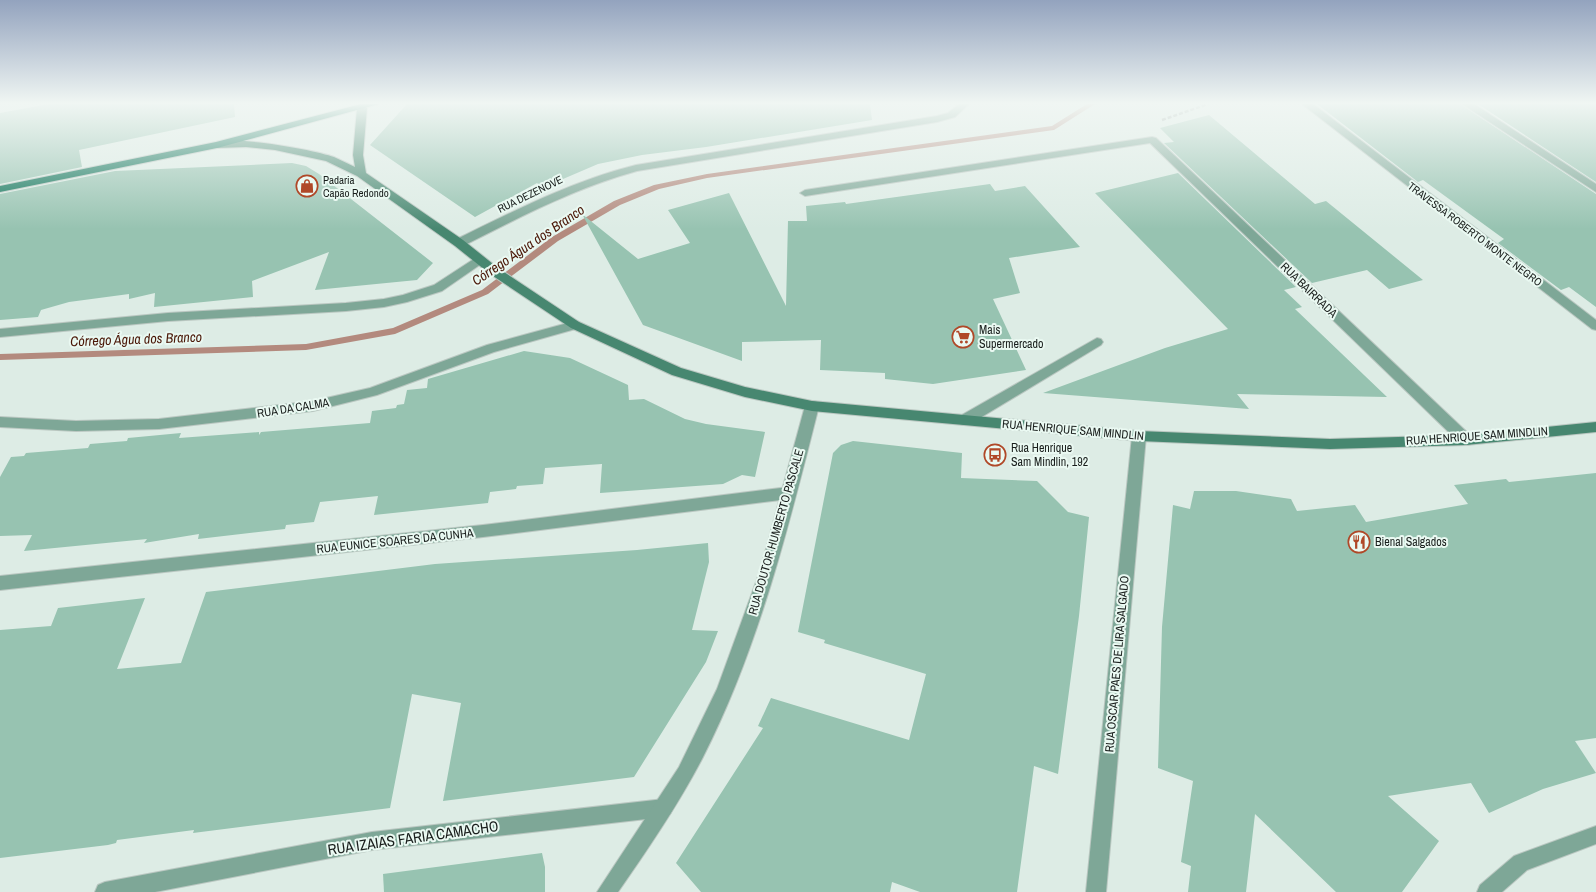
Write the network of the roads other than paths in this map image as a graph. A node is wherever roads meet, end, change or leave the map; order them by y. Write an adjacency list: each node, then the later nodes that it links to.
1 (215, 146): 10 (main road)
2 (257, 146): 9 (main road, RUA HENRIQUE SAM MINDLIN)
3 (359, 146): 9 (main road)
4 (777, 146): 13 (street, RUA DEZENOVE)
5 (1115, 146): 12 (street, RUA BAIRRADA)
6 (1158, 146): 24 (street, RUA BAIRRADA)
7 (1361, 146): 16 (street, TRAVESSA ROBERTO MONTE NEGRO)
8 (1530, 146): 11 (street)
9 (360, 174): 13 (main road, RUA HENRIQUE SAM MINDLIN)
10 (0, 189)
11 (1596, 189)
12 (804, 193)
13 (459, 243): 14 (main road, RUA HENRIQUE SAM MINDLIN)
14 (484, 263): 15 (main road, RUA HENRIQUE SAM MINDLIN); 17 (street)
15 (570, 322): 19 (main road, RUA HENRIQUE SAM MINDLIN); 21 (street, RUA DA CALMA)
16 (1596, 326)
17 (0, 333)
18 (1097, 342): 20 (street)
19 (812, 406): 20 (main road, RUA HENRIQUE SAM MINDLIN); 25 (street, RUA DOUTOR HUMBERTO PASCALE)
20 (965, 420): 23 (main road, RUA HENRIQUE SAM MINDLIN)
21 (0, 422)
22 (1596, 427): 24 (main road, RUA HENRIQUE SAM MINDLIN)
23 (1139, 436): 24 (main road, RUA HENRIQUE SAM MINDLIN); 31 (street, RUA OSCAR PAES DE LIRA SALGADO)
24 (1466, 440)
25 (790, 493): 26 (street, RUA EUNICE SOARES DA CUNHA); 27 (street, RUA DOUTOR HUMBERTO PASCALE)
26 (0, 583)
27 (664, 808): 29 (street, RUA IZAIAS FARIA CAMACHO); 30 (street, RUA DOUTOR HUMBERTO PASCALE)
28 (1596, 835): 32 (street)
29 (105, 892)
30 (607, 892)
31 (1096, 892)
32 (1487, 892)

